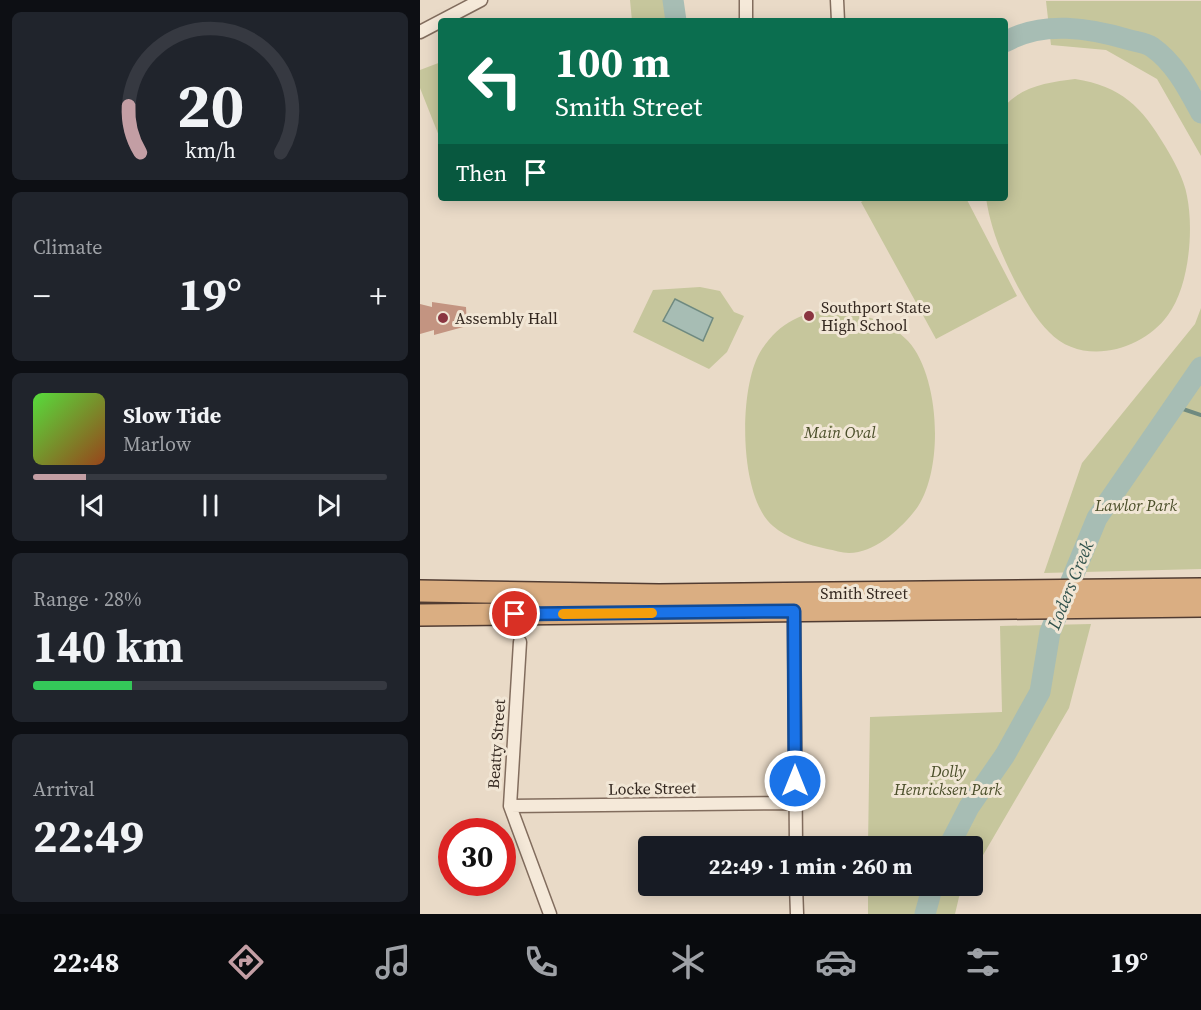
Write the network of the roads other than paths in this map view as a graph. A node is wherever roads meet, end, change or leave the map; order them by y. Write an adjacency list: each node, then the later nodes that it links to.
1 (481, 0): 4 (street)
2 (746, 0): 5 (street)
3 (837, 0): 6 (street)
4 (447, 18)
5 (746, 18)
6 (838, 18)
7 (438, 23): 8 (street)
8 (420, 32)
9 (1201, 589): 11 (highway, Smith Street)
10 (420, 591): 12 (highway, Smith Street)
11 (1092, 599): 12 (highway, Smith Street); 13 (highway, Smith Street)
12 (1037, 600): 14 (highway, Smith Street)
13 (1201, 606)
14 (794, 611): 15 (highway, Smith Street); 17 (street)
15 (420, 615)
16 (520, 642): 18 (street, Beatty Street)
17 (795, 803): 18 (street, Locke Street); 19 (street)
18 (510, 806): 21 (street, Beatty Street)
19 (796, 836)
20 (796, 896): 22 (street)
21 (550, 914)
22 (797, 914)

